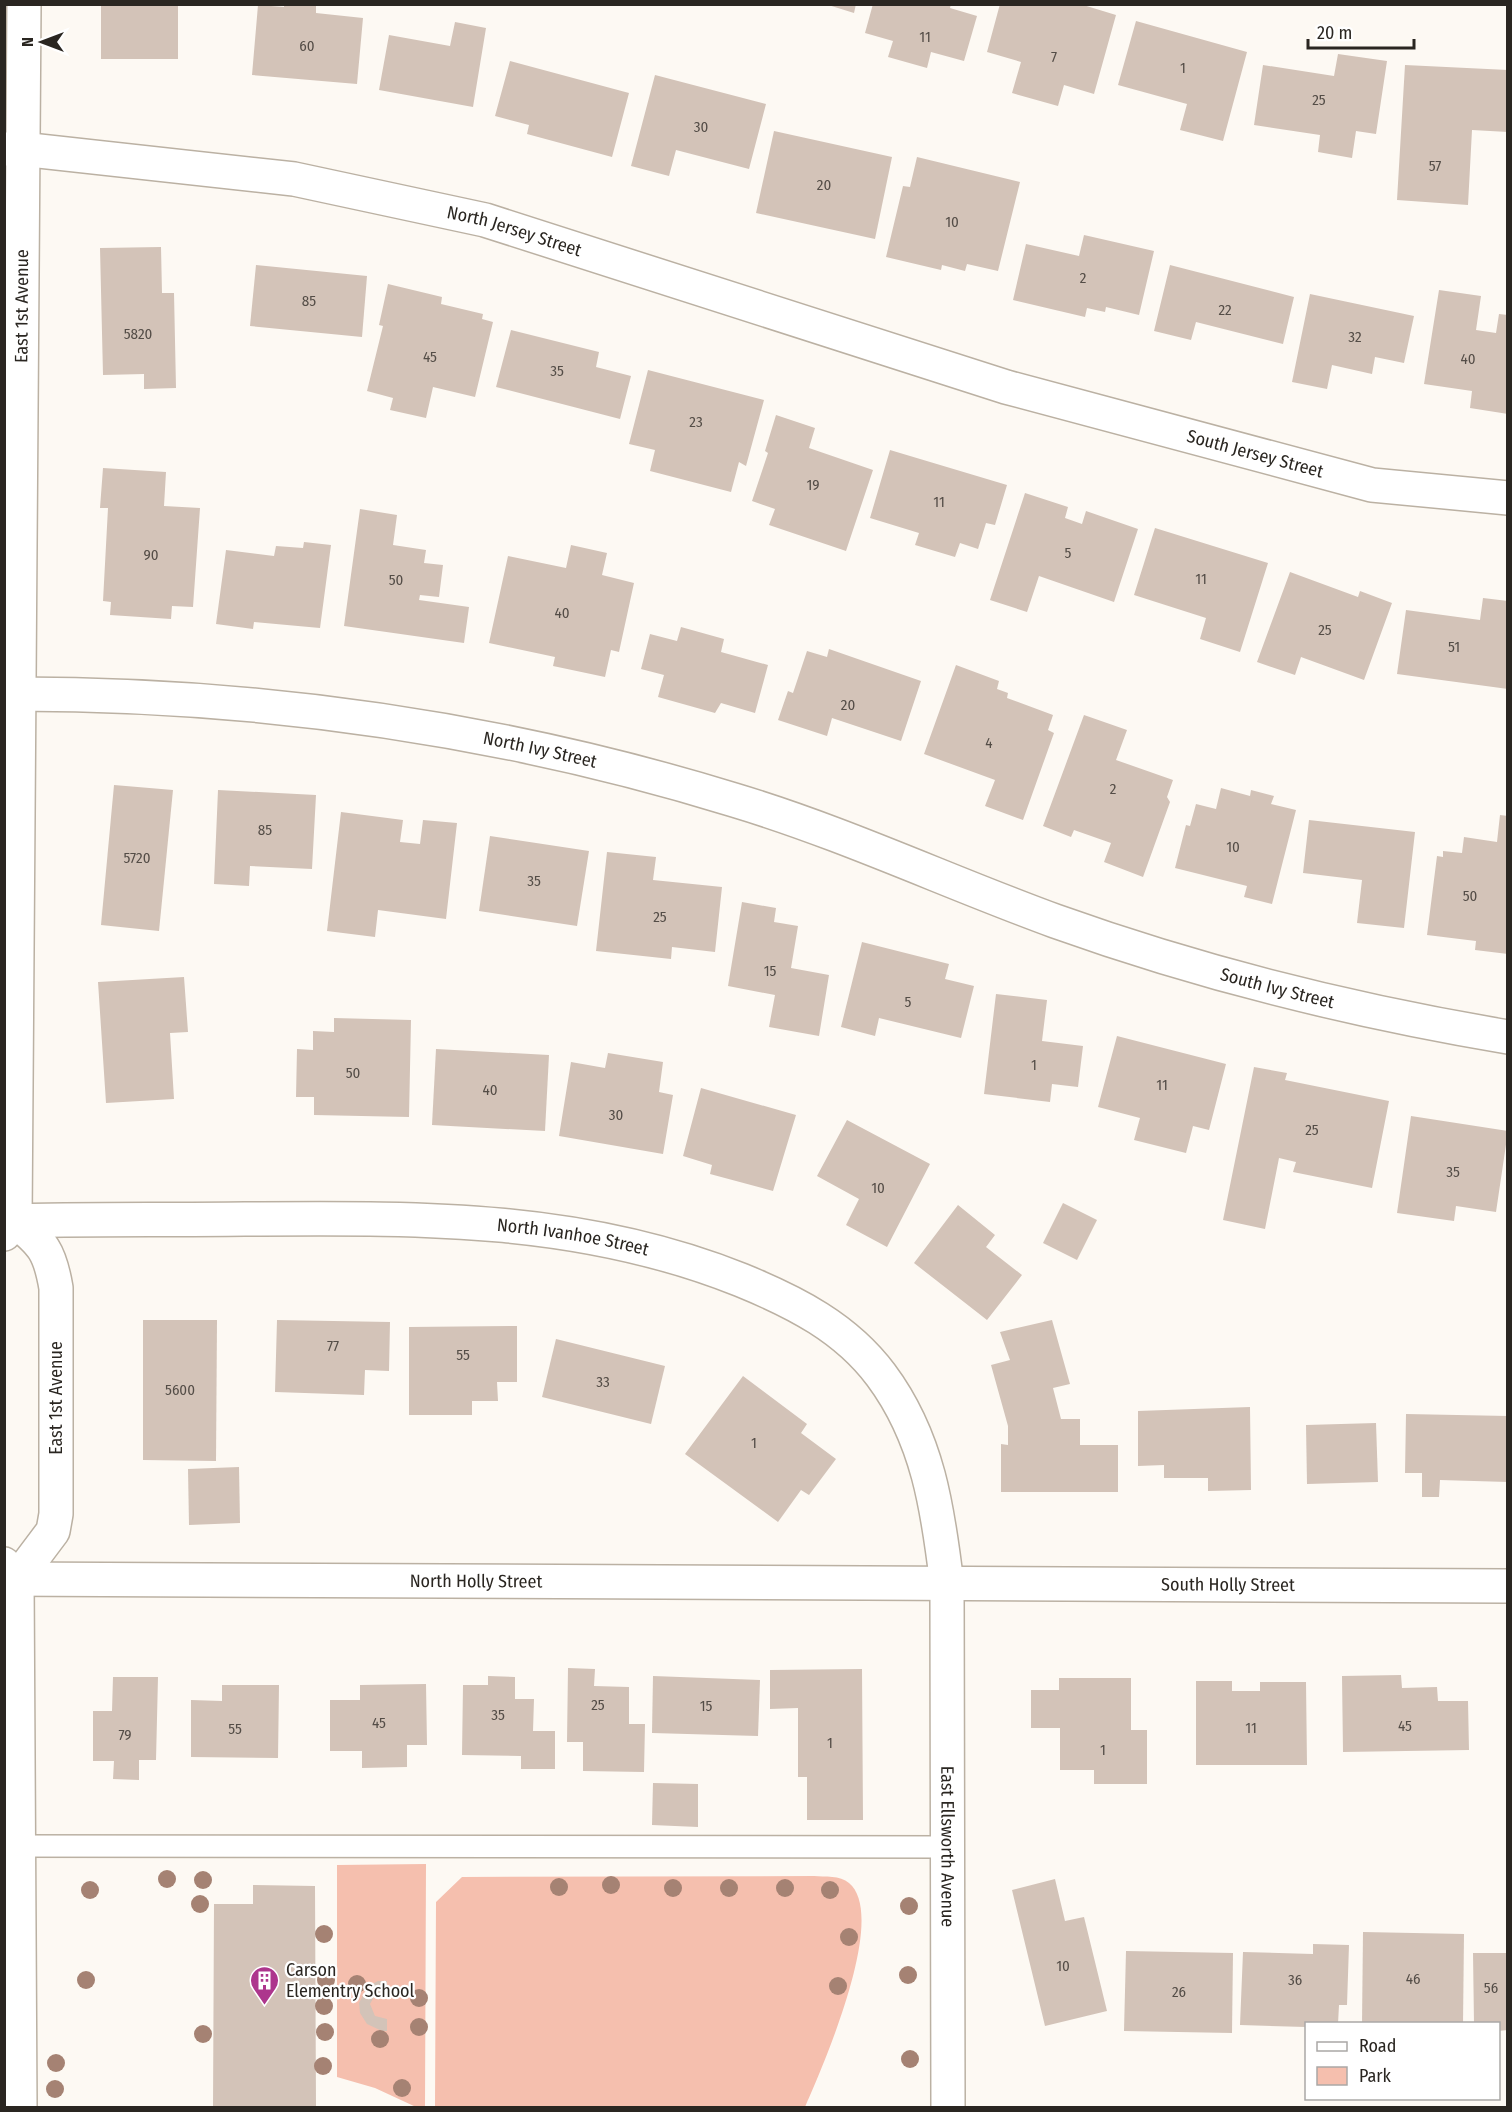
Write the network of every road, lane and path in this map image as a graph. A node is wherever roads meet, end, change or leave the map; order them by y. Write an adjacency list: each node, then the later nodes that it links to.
1 (24, 4): 2 (street, East 1st Avenue)
2 (13, 149): 3 (street, North Jersey Street); 5 (street, East 1st Avenue)
3 (1006, 387): 4 (street, South Jersey Street)
4 (1508, 498)
5 (11, 694): 6 (street, North Ivy Street); 8 (street, East 1st Avenue)
6 (1050, 919): 7 (street, South Ivy Street)
7 (1508, 1037)
8 (8, 1225): 9 (street, East 1st Avenue); 10 (street, North Ivanhoe Street)
9 (9, 1574): 10 (street, North Holly Street); 12 (street)
10 (947, 1585): 11 (street, South Holly Street); 13 (street, East Ellsworth Avenue)
11 (1508, 1586)
12 (12, 1846): 13 (lane); 14 (street)
13 (948, 1847): 15 (street, East Ellsworth Avenue)
14 (20, 2108)
15 (948, 2108)

